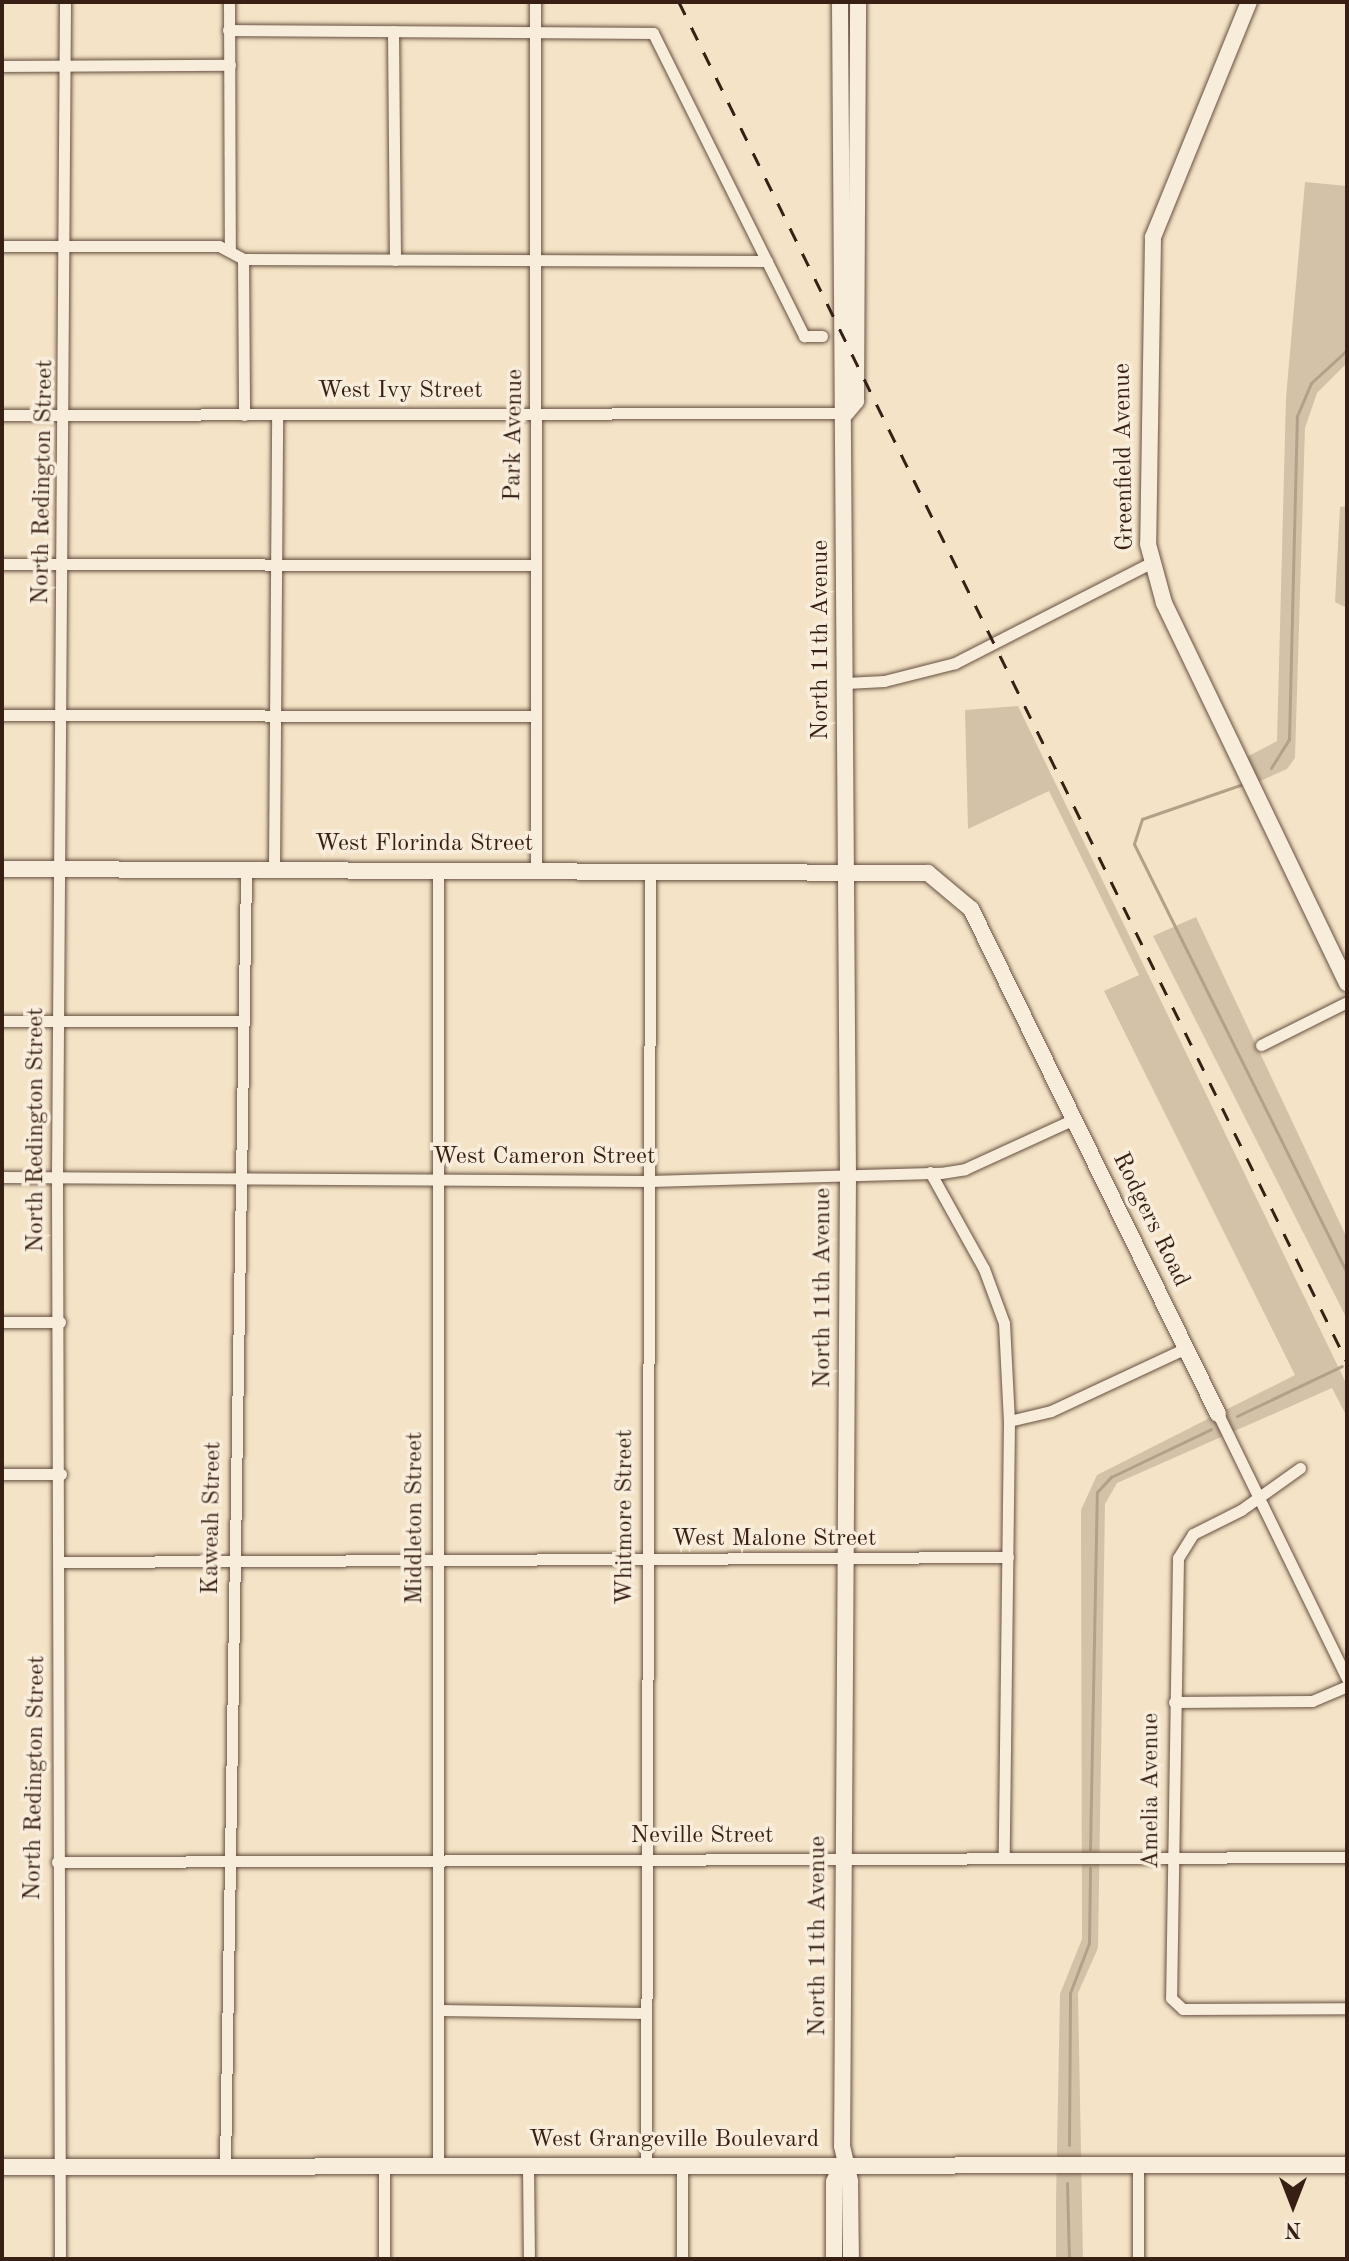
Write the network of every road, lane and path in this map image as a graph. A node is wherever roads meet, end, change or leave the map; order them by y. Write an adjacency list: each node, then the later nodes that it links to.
1 (65, 2): 14 (street, North Redington Street)
2 (229, 2): 9 (street)
3 (535, 2): 10 (street, Park Avenue)
4 (840, 2): 23 (main road, North 11th Avenue)
5 (847, 2): 8 (main road)
6 (858, 2): 8 (main road, North 11th Avenue)
7 (1249, 2): 29 (main road, Greenfield Avenue)
8 (858, 26): 23 (main road, North 11th Avenue)
9 (228, 30): 11 (street); 12 (street)
10 (536, 30): 11 (street); 20 (street, Park Avenue); 21 (street)
11 (393, 31): 19 (street)
12 (230, 65): 14 (street); 17 (street)
13 (2, 66): 14 (street)
14 (64, 66): 16 (street, North Redington Street)
15 (2, 246): 16 (street)
16 (68, 247): 17 (street); 27 (street, North Redington Street)
17 (230, 248): 18 (street)
18 (243, 259): 19 (street); 28 (street)
19 (395, 260): 20 (street)
20 (533, 261): 21 (street); 25 (street, Park Avenue)
21 (767, 261): 22 (street)
22 (822, 336)
23 (846, 413): 25 (street, West Ivy Street); 34 (main road, North 11th Avenue)
24 (277, 414): 25 (street, West Ivy Street); 28 (street, West Ivy Street); 32 (street)
25 (536, 414): 33 (street, Park Avenue)
26 (2, 415): 27 (street, West Ivy Street)
27 (67, 415): 28 (street, West Ivy Street); 31 (street, North Redington Street)
28 (244, 415)
29 (1150, 563): 34 (street); 47 (main road, Greenfield Avenue)
30 (2, 564): 31 (street)
31 (64, 564): 32 (street); 36 (street, North Redington Street)
32 (276, 565): 33 (street); 37 (street)
33 (535, 565): 38 (street, Park Avenue)
34 (846, 683): 45 (main road, North 11th Avenue)
35 (2, 715): 36 (street)
36 (63, 715): 37 (street); 40 (street, North Redington Street)
37 (275, 716): 38 (street); 42 (street)
38 (536, 716): 44 (street, Park Avenue)
39 (2, 869): 40 (main road, West Florinda Street)
40 (61, 869): 41 (main road, West Florinda Street); 50 (street, North Redington Street)
41 (246, 869): 42 (main road, West Florinda Street); 51 (street, Kaweah Street)
42 (274, 869): 43 (main road, West Florinda Street)
43 (438, 869): 44 (main road, West Florinda Street); 59 (street, Middleton Street)
44 (536, 869): 46 (main road, West Florinda Street)
45 (846, 869): 46 (main road, West Florinda Street); 53 (main road, Rodgers Road); 55 (main road, North 11th Avenue)
46 (650, 870): 60 (street, Whitmore Street)
47 (1347, 983)
48 (1347, 1002): 52 (street)
49 (2, 1021): 50 (street)
50 (59, 1021): 51 (street); 57 (street, North Redington Street)
51 (243, 1021): 58 (street, Kaweah Street)
52 (1261, 1045)
53 (1074, 1119): 54 (street, West Cameron Street); 63 (main road, Rodgers Road)
54 (930, 1172): 55 (street, West Cameron Street); 65 (street)
55 (848, 1175): 60 (street, West Cameron Street); 75 (main road, North 11th Avenue)
56 (2, 1177): 57 (street, West Cameron Street)
57 (57, 1177): 58 (street, West Cameron Street); 62 (street, North Redington Street)
58 (241, 1178): 59 (street, West Cameron Street); 72 (street, Kaweah Street)
59 (438, 1179): 60 (street, West Cameron Street); 73 (street, Middleton Street)
60 (649, 1181): 74 (street, Whitmore Street)
61 (2, 1322): 62 (street)
62 (60, 1322): 68 (street, North Redington Street)
63 (1186, 1348): 64 (main road, Rodgers Road); 65 (street)
64 (1218, 1414): 69 (street, Rodgers Road)
65 (1009, 1421): 70 (street)
66 (1300, 1468): 69 (street, Amelia Avenue)
67 (2, 1474): 68 (street)
68 (61, 1474): 71 (street, North Redington Street)
69 (1259, 1497): 76 (street, Rodgers Road); 78 (street, Amelia Avenue)
70 (1008, 1557): 75 (street, West Malone Street); 79 (street)
71 (61, 1562): 72 (street, West Malone Street); 86 (street, North Redington Street)
72 (235, 1562): 73 (street, West Malone Street); 85 (street, Kaweah Street)
73 (438, 1562): 74 (street, West Malone Street); 84 (street, Middleton Street)
74 (648, 1562): 75 (street, West Malone Street); 83 (street, Whitmore Street)
75 (847, 1562): 81 (main road, North 11th Avenue)
76 (1347, 1678)
77 (1347, 1686): 78 (street)
78 (1174, 1702): 82 (street, Amelia Avenue)
79 (1004, 1857): 81 (street, Neville Street); 82 (street, Neville Street)
80 (1347, 1857): 82 (street, Neville Street)
81 (843, 1858): 83 (street, Neville Street); 90 (main road, North 11th Avenue)
82 (1173, 1858): 87 (street, Amelia Avenue)
83 (647, 1859): 84 (street, Neville Street); 89 (street, Whitmore Street)
84 (438, 1860): 85 (street, Neville Street); 88 (street, Middleton Street)
85 (230, 1861): 86 (street, Neville Street); 99 (street, Kaweah Street)
86 (57, 1862): 98 (street, North Redington Street)
87 (1347, 2008)
88 (438, 2010): 89 (street); 94 (street, Middleton Street)
89 (646, 2013): 91 (street, Whitmore Street)
90 (842, 2164): 92 (main road, West Grangeville Boulevard); 96 (main road, West Grangeville Boulevard); 105 (main road, North 11th Avenue); 106 (main road, North 11th Avenue)
91 (646, 2165): 92 (main road, West Grangeville Boulevard); 95 (main road, West Grangeville Boulevard)
92 (682, 2165): 104 (street)
93 (1347, 2165): 96 (main road, West Grangeville Boulevard)
94 (438, 2166): 95 (main road, West Grangeville Boulevard); 100 (main road, West Grangeville Boulevard)
95 (528, 2166): 103 (street)
96 (1138, 2166): 107 (street)
97 (2, 2167): 98 (main road, West Grangeville Boulevard)
98 (57, 2167): 99 (main road, West Grangeville Boulevard); 101 (street, North Redington Street)
99 (225, 2167): 100 (main road, West Grangeville Boulevard)
100 (384, 2167): 102 (street)
101 (60, 2259)
102 (384, 2259)
103 (529, 2259)
104 (682, 2259)
105 (834, 2259)
106 (851, 2259)
107 (1138, 2259)

